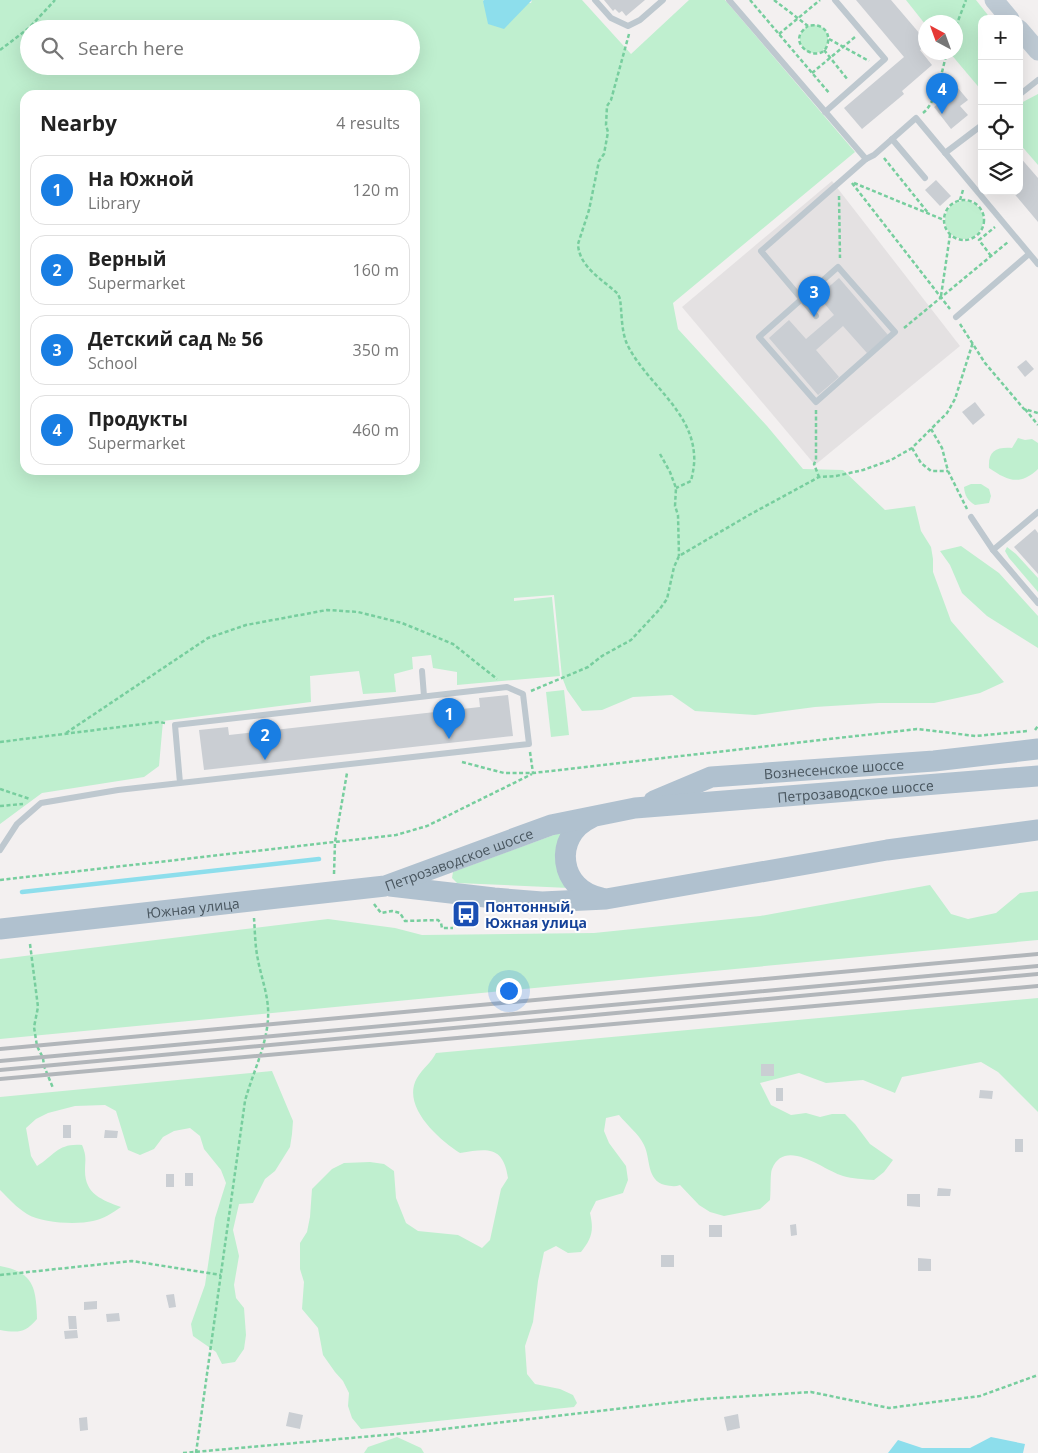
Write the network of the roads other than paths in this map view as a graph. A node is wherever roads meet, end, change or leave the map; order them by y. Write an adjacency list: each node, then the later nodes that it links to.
1 (595, 0): 2 (lane)
2 (662, 0)
3 (729, 0): 11 (lane)
4 (835, 0): 11 (lane)
5 (994, 0): 6 (street)
6 (1007, 15)
7 (1023, 34): 8 (street)
8 (1038, 51)
9 (1038, 80): 10 (lane)
10 (1023, 92)
11 (825, 112): 15 (lane)
12 (978, 128): 14 (lane)
13 (892, 139): 14 (lane); 15 (lane); 16 (lane)
14 (946, 153): 17 (lane)
15 (866, 159): 19 (lane)
16 (925, 178)
17 (1030, 254): 18 (lane); 21 (lane)
18 (1038, 264)
19 (802, 300): 19 (lane); 20 (lane)
20 (816, 316)
21 (956, 317)
22 (1038, 512): 24 (lane)
23 (971, 517): 24 (lane)
24 (993, 550): 25 (lane)
25 (1038, 603)
26 (422, 672): 27 (lane)
27 (424, 696): 30 (lane); 30 (lane)
28 (1037, 734): 31 (main road, Вознесенское шоссе)
29 (1038, 776): 31 (main road, Петрозаводское шоссе)
30 (180, 783): 35 (lane)
31 (635, 808): 32 (main road, Петрозаводское шоссе)
32 (599, 816): 37 (main road, Петрозаводское шоссе); 38 (main road)
33 (1038, 816): 36 (main road)
34 (1038, 830): 36 (main road, Петрозаводское шоссе)
35 (0, 850)
36 (887, 850): 38 (main road, Петрозаводское шоссе)
37 (379, 894): 38 (main road, Петрозаводское шоссе); 39 (main road, Южная улица)
38 (606, 899)
39 (0, 929)

